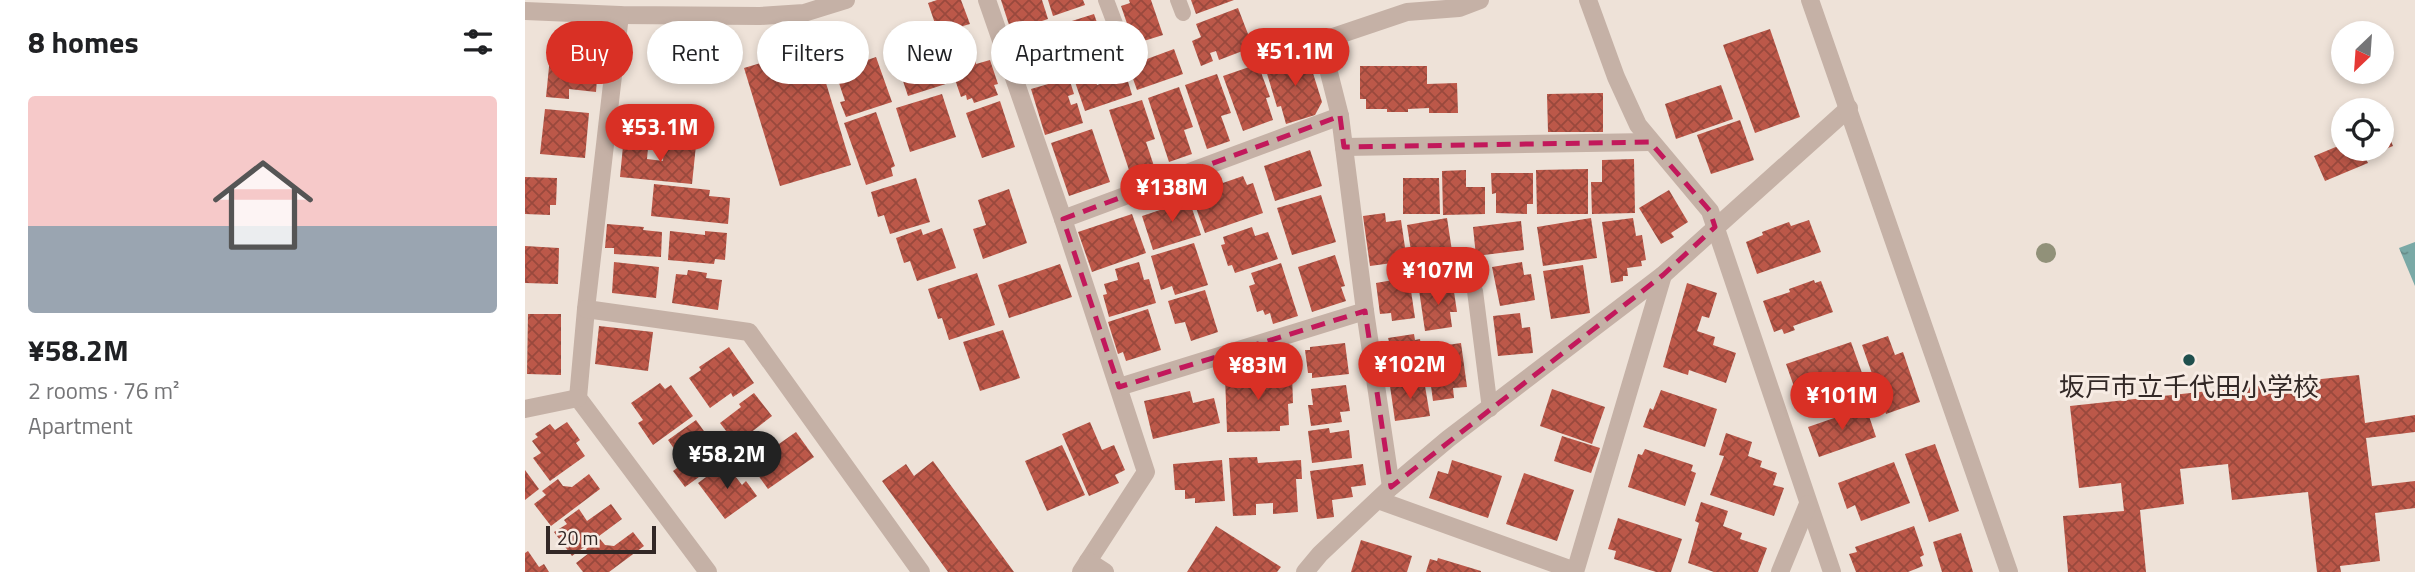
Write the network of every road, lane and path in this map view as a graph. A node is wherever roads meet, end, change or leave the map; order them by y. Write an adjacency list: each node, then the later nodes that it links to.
1 (846, 0): 8 (street)
2 (988, 0): 14 (street)
3 (1106, 0): 9 (lane)
4 (1480, 0): 11 (street)
5 (1588, 0): 12 (street)
6 (1809, 0): 10 (street)
7 (525, 11): 8 (street)
8 (620, 15): 18 (street)
9 (1114, 21)
10 (1849, 108): 15 (street); 34 (street)
11 (1340, 116): 13 (street); 14 (street)
12 (1650, 142): 13 (street); 15 (street)
13 (1344, 147): 19 (street)
14 (1063, 219): 20 (street)
15 (1715, 227): 16 (street); 25 (street)
16 (1663, 275): 22 (street); 31 (street)
17 (1475, 291): 22 (lane)
18 (586, 309): 21 (street); 28 (street)
19 (1365, 311): 20 (street); 24 (street)
20 (1119, 387): 26 (street)
21 (578, 398): 23 (street); 27 (street)
22 (1490, 409): 24 (street)
23 (525, 410)
24 (1384, 493): 30 (street); 31 (street)
25 (1808, 504): 32 (street); 33 (street)
26 (1084, 567): 29 (street)
27 (708, 572)
28 (921, 572)
29 (1105, 572)
30 (1305, 572)
31 (1575, 572)
32 (1780, 572)
33 (1832, 572)
34 (2009, 572)

